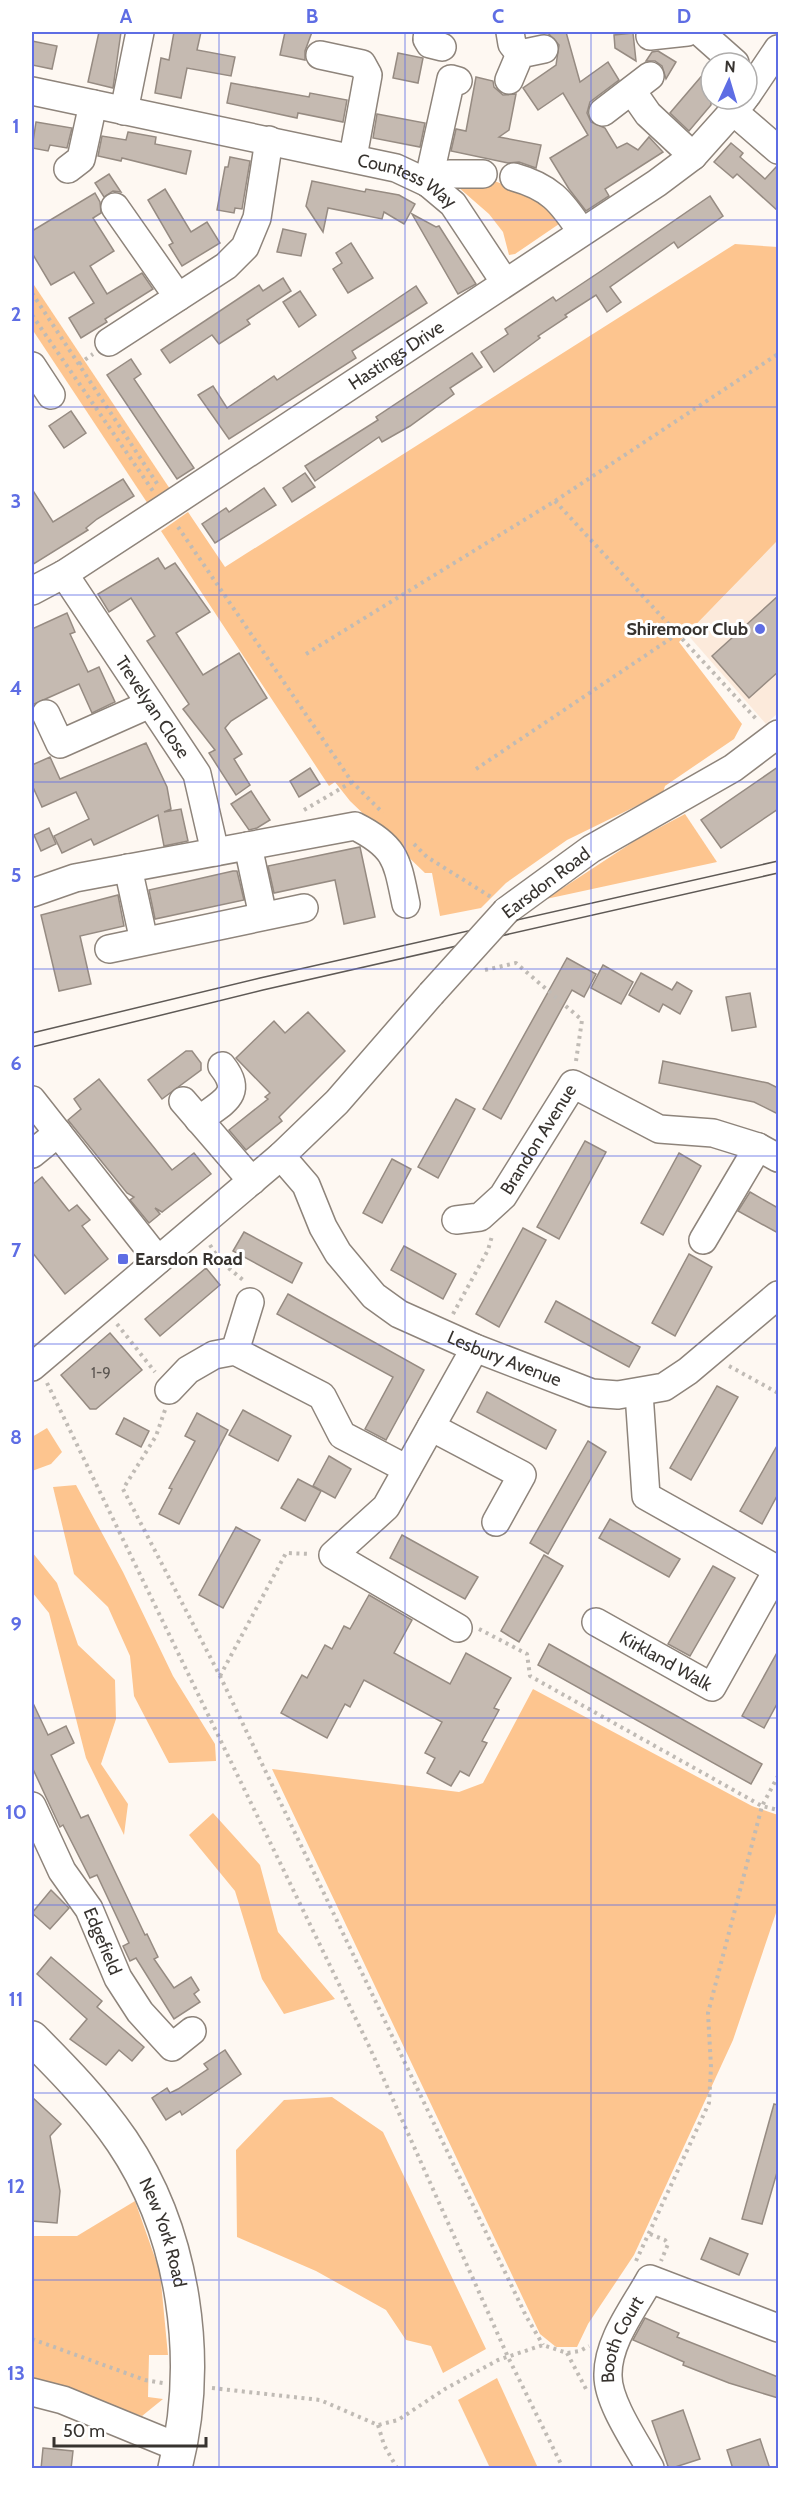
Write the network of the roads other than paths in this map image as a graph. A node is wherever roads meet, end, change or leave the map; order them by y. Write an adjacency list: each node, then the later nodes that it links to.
1 (140, 32): 14 (street)
2 (687, 32): 4 (street)
3 (700, 32): 7 (street)
4 (650, 36)
5 (525, 45): 10 (street)
6 (778, 50): 9 (street, Hastings Drive)
7 (721, 51)
8 (320, 55): 21 (street)
9 (759, 75)
10 (509, 80)
11 (458, 81): 25 (street)
12 (32, 91): 13 (street, Countess Way)
13 (93, 104): 14 (street, Countess Way); 22 (street)
14 (124, 111): 18 (street, Countess Way)
15 (730, 111): 20 (street, Hastings Drive)
16 (756, 111): 19 (street)
17 (603, 112): 20 (street)
18 (269, 140): 21 (street, Countess Way); 29 (street)
19 (778, 150)
20 (693, 156): 27 (street, Hastings Drive)
21 (353, 157): 25 (street, Countess Way)
22 (68, 169)
23 (483, 174): 25 (street)
24 (514, 177): 27 (street)
25 (428, 183): 28 (street, Countess Way)
26 (115, 207): 29 (street)
27 (581, 231): 28 (street, Hastings Drive)
28 (504, 281): 33 (street, Hastings Drive)
29 (178, 297): 30 (street)
30 (109, 342)
31 (32, 368): 32 (street)
32 (51, 395)
33 (64, 574): 34 (street, Hastings Drive); 35 (street, Trevelyan Close)
34 (32, 591)
35 (150, 704): 36 (street); 39 (street, Trevelyan Close)
36 (46, 714)
37 (776, 736): 52 (street, Earsdon Road, bridge)
38 (260, 843): 39 (street); 42 (street); 44 (street)
39 (215, 852): 40 (street)
40 (128, 868): 41 (street); 45 (street)
41 (32, 893)
42 (406, 904)
43 (304, 908): 44 (street)
44 (263, 916): 45 (street)
45 (144, 941): 46 (street)
46 (109, 949)
47 (222, 1066): 53 (street)
48 (32, 1100): 49 (street)
49 (58, 1133): 51 (street); 56 (street)
50 (768, 1152): 54 (street, Brandon Avenue); 55 (street, Brandon Avenue)
51 (32, 1154)
52 (281, 1156): 53 (street, Earsdon Road); 59 (street, Lesbury Avenue)
53 (252, 1181): 56 (street, Earsdon Road)
54 (456, 1220)
55 (703, 1240)
56 (158, 1260): 61 (street, Earsdon Road)
57 (778, 1295): 63 (street, Lesbury Avenue)
58 (250, 1302): 60 (street)
59 (475, 1348): 63 (street, Lesbury Avenue); 64 (street)
60 (235, 1351): 62 (street); 65 (street)
61 (34, 1365)
62 (169, 1390)
63 (639, 1393): 67 (street, Kirkland Walk)
64 (430, 1427): 65 (street); 66 (street)
65 (407, 1469): 69 (street)
66 (496, 1522)
67 (778, 1570): 68 (street, Kirkland Walk)
68 (596, 1622)
69 (458, 1628)
70 (32, 1806): 71 (street, Edgefield)
71 (192, 2031)
72 (32, 2038): 75 (main road, New York Road)
73 (776, 2319): 76 (street, Booth Court)
74 (32, 2392): 75 (street)
75 (178, 2458)
76 (650, 2469)

